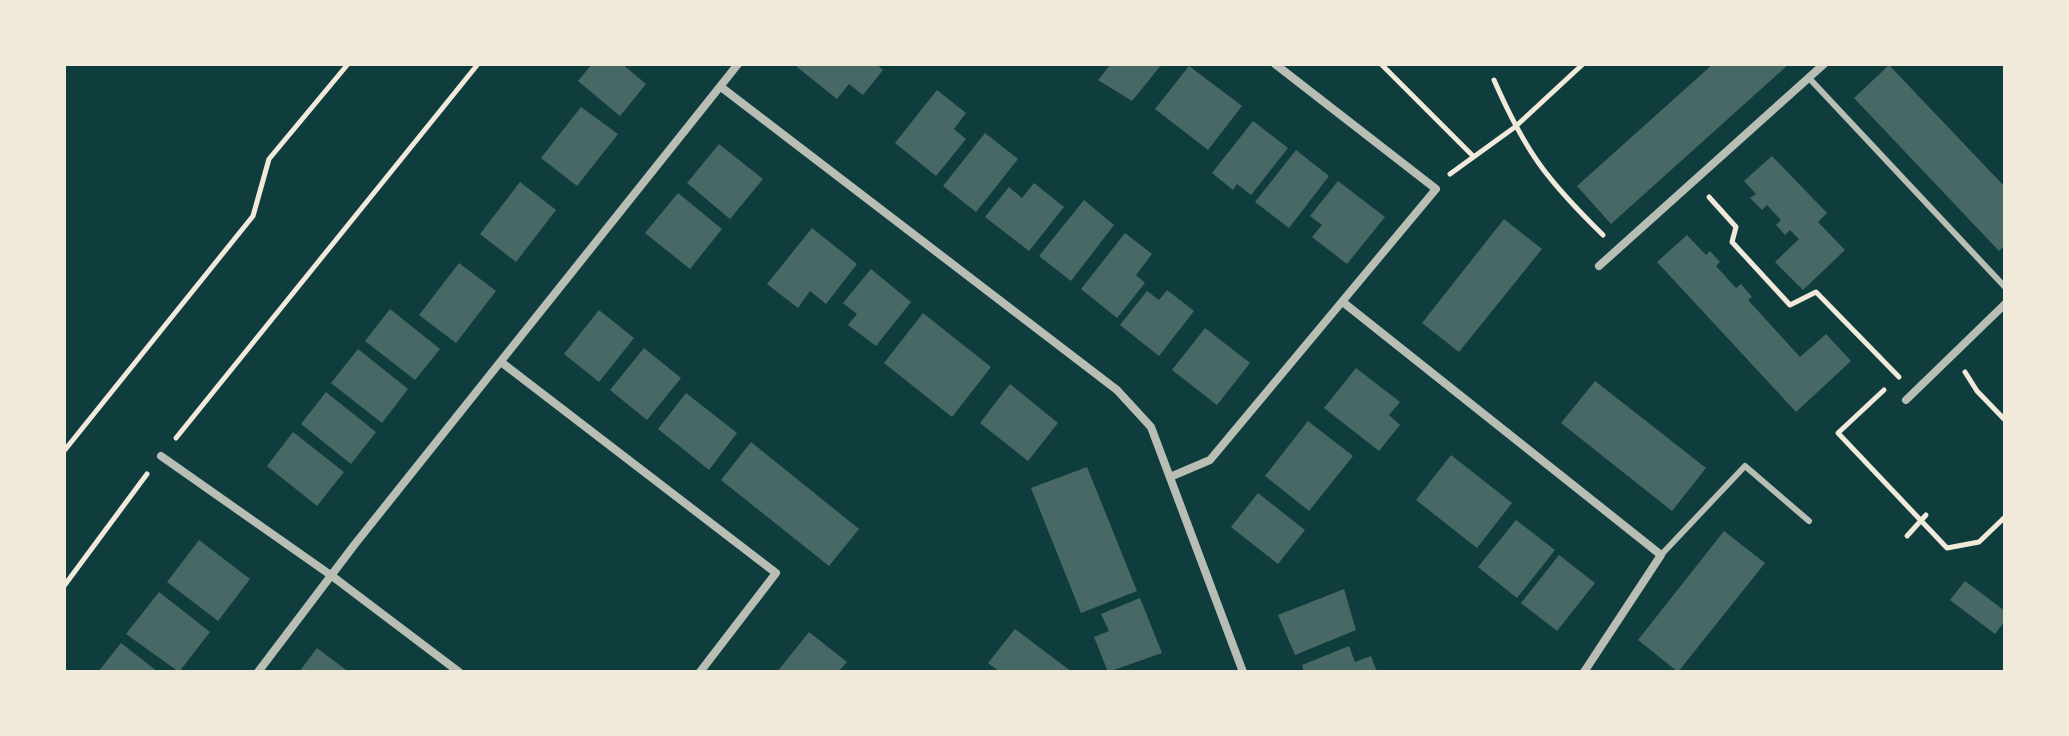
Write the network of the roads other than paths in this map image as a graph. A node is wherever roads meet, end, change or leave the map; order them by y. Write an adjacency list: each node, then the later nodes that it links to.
1 (738, 64): 5 (street)
2 (1275, 64): 8 (street)
3 (1824, 64): 4 (street)
4 (1809, 78): 6 (street); 7 (lane)
5 (721, 87): 10 (street); 13 (street)
6 (1599, 266)
7 (2005, 287)
8 (1344, 303): 13 (street); 15 (street)
9 (2005, 304): 11 (street)
10 (501, 362): 16 (street); 19 (street)
11 (1906, 400)
12 (161, 456): 16 (street)
13 (1170, 477): 20 (street)
14 (1809, 521): 15 (lane)
15 (1661, 555): 21 (street)
16 (332, 576): 17 (street); 18 (street)
17 (258, 672)
18 (459, 672)
19 (700, 672)
20 (1243, 672)
21 (1584, 672)

